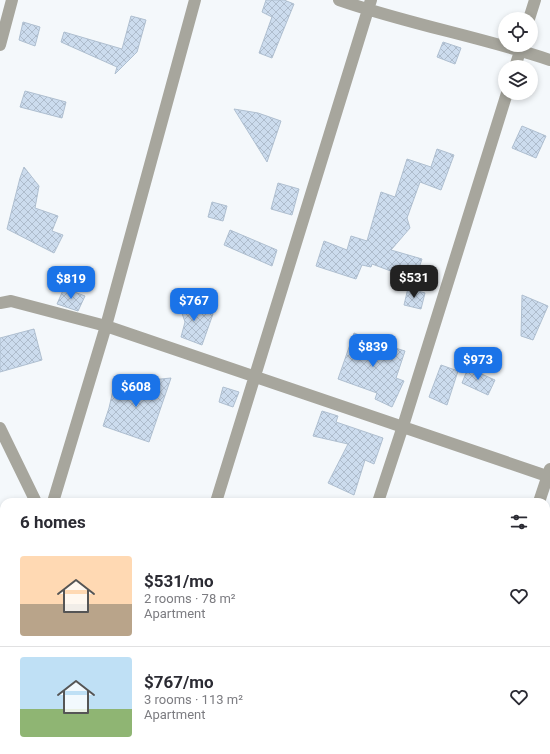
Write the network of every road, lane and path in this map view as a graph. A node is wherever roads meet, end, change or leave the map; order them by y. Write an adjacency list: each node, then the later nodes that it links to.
1 (12, 0): 8 (street)
2 (195, 0): 13 (street)
3 (339, 0): 5 (street)
4 (535, 0): 6 (street)
5 (369, 5): 7 (street); 14 (street)
6 (531, 12)
7 (498, 41)
8 (0, 45)
9 (531, 52): 10 (street)
10 (550, 60)
11 (505, 100): 15 (street)
12 (0, 303): 13 (street)
13 (106, 326): 14 (street); 19 (street)
14 (255, 378): 15 (street); 20 (street)
15 (403, 426): 17 (street); 21 (street)
16 (0, 428): 18 (street)
17 (549, 474): 22 (street)
18 (34, 498)
19 (54, 498)
20 (217, 498)
21 (379, 498)
22 (540, 498)

